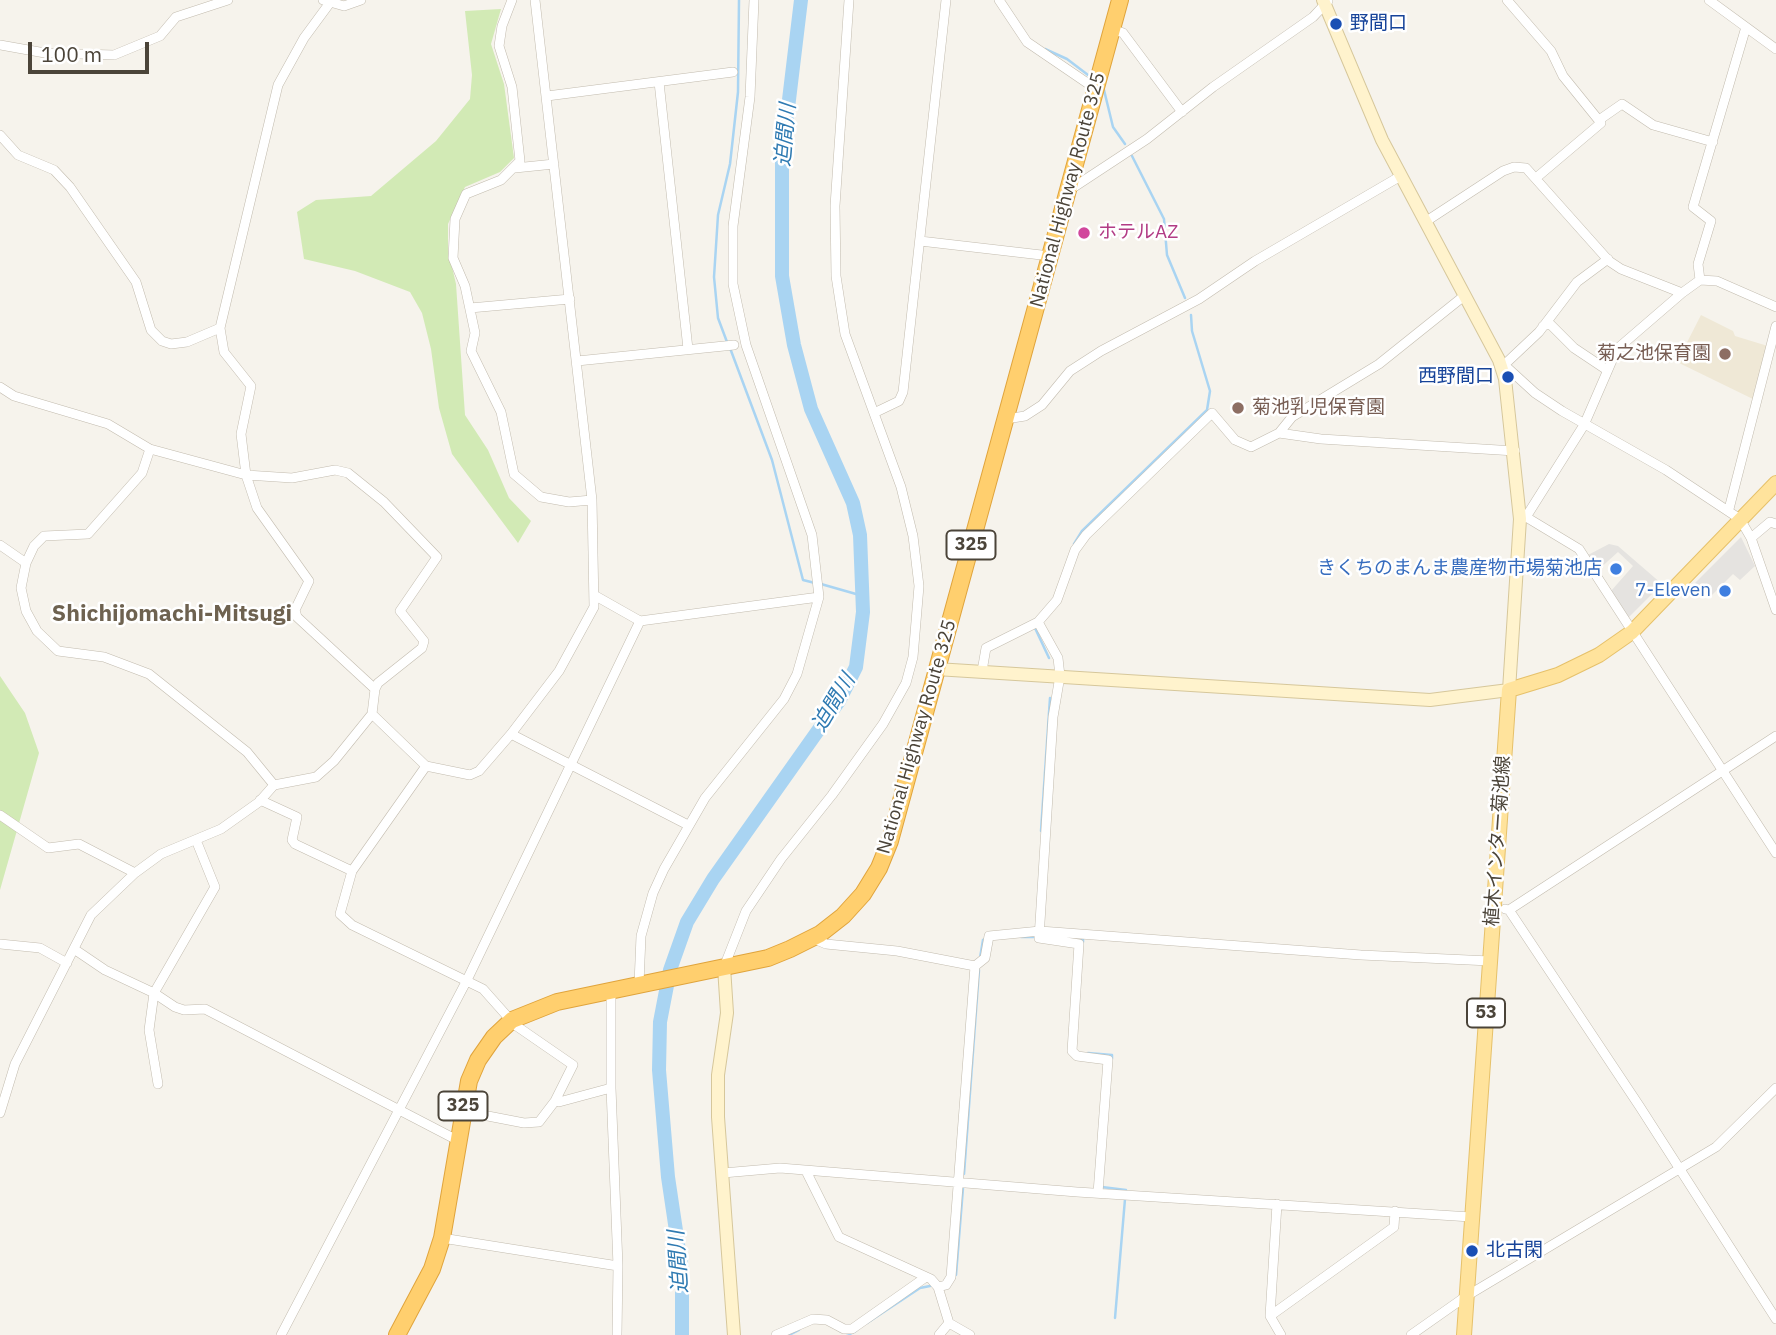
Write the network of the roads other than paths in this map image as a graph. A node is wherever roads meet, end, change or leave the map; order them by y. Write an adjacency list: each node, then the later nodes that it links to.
1 (228, 0): 16 (street)
2 (360, 0): 12 (street)
3 (512, 0): 27 (street)
4 (536, 0): 21 (street)
5 (754, 0): 67 (street)
6 (849, 0): 50 (street)
7 (946, 0): 32 (street)
8 (999, 0): 20 (street)
9 (1120, 0): 15 (highway, National Highway Route 325 / 325)
10 (1507, 0): 23 (street)
11 (1709, 0): 14 (street)
12 (326, 2): 43 (street)
13 (1325, 2): 22 (street); 28 (street)
14 (1746, 27): 17 (street); 25 (street)
15 (1112, 29): 20 (highway, National Highway Route 325 / 325); 22 (street)
16 (0, 45)
17 (1776, 49)
18 (733, 72): 19 (street)
19 (659, 82): 21 (street); 45 (street)
20 (1096, 89): 30 (highway, National Highway Route 325 / 325)
21 (547, 96): 26 (street)
22 (1182, 113): 30 (street)
23 (1599, 120): 25 (street); 29 (street)
24 (0, 135): 43 (street)
25 (1713, 142): 35 (street)
26 (554, 164): 27 (street); 38 (street)
27 (515, 168): 40 (street)
28 (1399, 177): 31 (street); 51 (street)
29 (1536, 178): 31 (street); 34 (street)
30 (1068, 191): 33 (highway, National Highway Route 325 / 325)
31 (1425, 222): 37 (street)
32 (920, 241): 33 (street); 50 (street)
33 (1050, 256): 51 (highway, National Highway Route 325 / 325)
34 (1608, 259): 36 (street); 41 (street)
35 (1700, 280): 36 (street); 39 (street)
36 (1682, 293): 48 (street)
37 (1464, 296): 47 (street); 53 (street)
38 (570, 299): 40 (street); 46 (street)
39 (1776, 307)
40 (470, 308): 58 (street)
41 (1543, 326): 47 (street); 48 (street)
42 (1776, 326): 59 (street)
43 (220, 328): 56 (street)
44 (734, 345): 45 (street)
45 (688, 349): 46 (street)
46 (576, 361): 58 (street)
47 (1501, 363): 52 (street); 55 (street)
48 (1607, 370): 52 (street)
49 (0, 387): 54 (street)
50 (874, 413): 100 (street)
51 (1006, 419): 72 (highway, National Highway Route 325 / 325)
52 (1584, 425): 59 (street); 60 (street)
53 (1279, 433): 55 (street); 70 (street)
54 (150, 449): 56 (street); 65 (street)
55 (1515, 452): 60 (street)
56 (246, 475): 75 (street); 75 (street)
57 (1776, 483): 61 (main road)
58 (592, 500): 66 (street)
59 (1729, 509): 61 (street)
60 (1523, 518): 71 (street); 76 (street)
61 (1740, 519): 63 (street); 71 (main road)
62 (1776, 524): 63 (street)
63 (1751, 538): 68 (street)
64 (0, 545): 65 (street)
65 (26, 563): 83 (street)
66 (594, 595): 69 (street); 78 (street)
67 (819, 597): 69 (street); 86 (street)
68 (1776, 611)
69 (640, 621): 80 (street)
70 (1038, 622): 73 (street); 74 (street)
71 (1632, 632): 76 (main road); 82 (street)
72 (936, 669): 73 (street); 94 (highway, National Highway Route 325 / 325)
73 (982, 671): 74 (street)
74 (1060, 676): 76 (street); 93 (street)
75 (374, 689): 77 (street)
76 (1509, 690): 91 (main road, 植木インター菊池線 / 53)
77 (372, 714): 81 (street); 83 (street)
78 (511, 734): 80 (street); 81 (street)
79 (1776, 736): 82 (street)
80 (569, 765): 86 (street); 101 (street)
81 (426, 766): 89 (street)
82 (1723, 770): 88 (street); 92 (street)
83 (274, 785): 84 (street)
84 (261, 800): 87 (street); 89 (street)
85 (0, 815): 90 (street)
86 (688, 825): 102 (street)
87 (196, 840): 90 (street); 104 (street)
88 (1776, 853)
89 (352, 871): 101 (street)
90 (135, 873): 96 (street)
91 (1493, 907): 92 (street); 97 (main road, 植木インター菊池線 / 53)
92 (1509, 910): 114 (street)
93 (1040, 931): 97 (street); 99 (street); 118 (street)
94 (812, 939): 99 (street); 100 (highway, National Highway Route 325 / 325)
95 (0, 944): 98 (street)
96 (74, 949): 98 (street); 104 (street)
97 (1490, 961): 121 (main road, 植木インター菊池線 / 53)
98 (67, 963): 110 (street)
99 (975, 966): 117 (street)
100 (724, 967): 102 (highway, National Highway Route 325 / 325); 116 (street)
101 (467, 980): 105 (street); 111 (street)
102 (642, 984): 103 (highway, National Highway Route 325 / 325)
103 (611, 990): 105 (highway, National Highway Route 325 / 325); 107 (street)
104 (154, 993): 106 (street); 111 (street)
105 (512, 1020): 109 (street); 112 (highway, National Highway Route 325 / 325)
106 (158, 1084)
107 (611, 1088): 109 (street); 123 (street)
108 (1776, 1088): 114 (street)
109 (555, 1101): 112 (street)
110 (0, 1110)
111 (400, 1110): 113 (street); 130 (street)
112 (462, 1111): 113 (highway, National Highway Route 325 / 325)
113 (457, 1140): 122 (highway, National Highway Route 325 / 325)
114 (1679, 1170): 126 (street); 128 (street)
115 (806, 1171): 116 (street); 117 (street); 124 (street)
116 (723, 1174): 133 (street)
117 (958, 1181): 118 (street); 125 (street)
118 (1098, 1193): 119 (street)
119 (1277, 1205): 120 (street); 127 (street)
120 (1395, 1212): 121 (street); 127 (street)
121 (1471, 1217): 126 (main road, 植木インター菊池線 / 53)
122 (442, 1238): 123 (street); 131 (highway, National Highway Route 325 / 325)
123 (618, 1266): 132 (street)
124 (926, 1277): 125 (street); 134 (street)
125 (938, 1287): 129 (street)
126 (1465, 1297): 138 (street); 139 (main road, 植木インター菊池線 / 53)
127 (1270, 1316): 137 (street)
128 (1776, 1320)
129 (949, 1323): 135 (street); 136 (street)
130 (281, 1335)
131 (397, 1335)
132 (617, 1335)
133 (734, 1335)
134 (776, 1335)
135 (939, 1335)
136 (970, 1335)
137 (1281, 1335)
138 (1411, 1335)
139 (1464, 1335)

